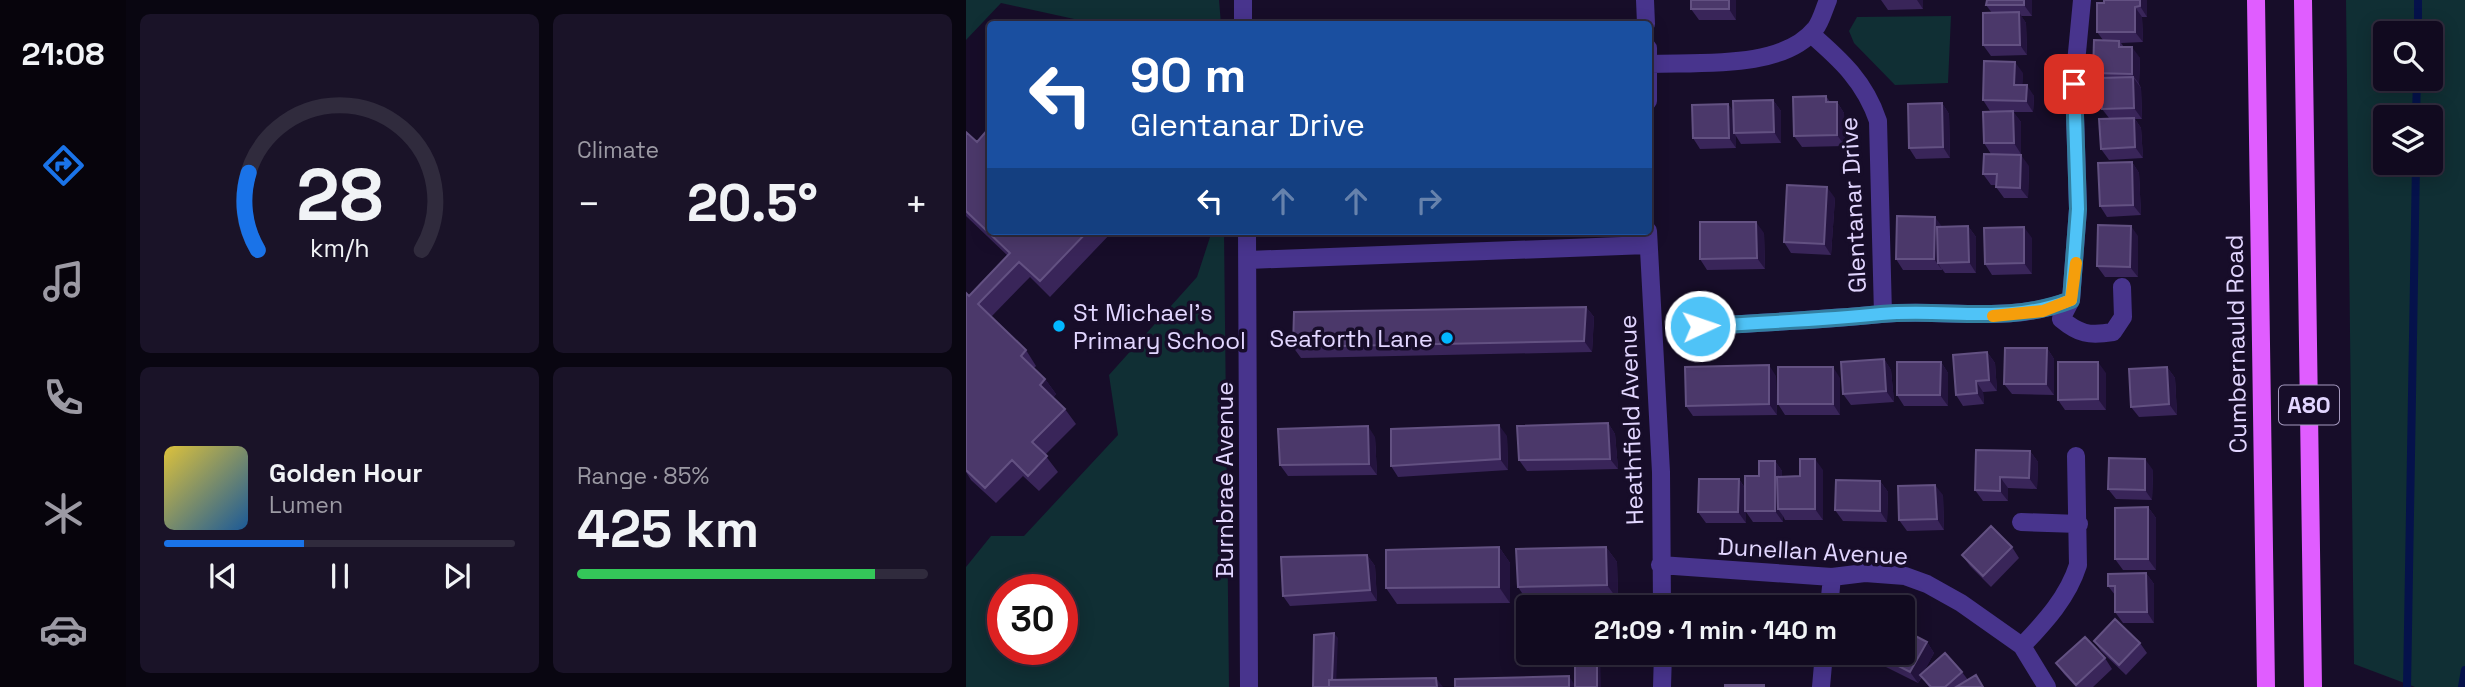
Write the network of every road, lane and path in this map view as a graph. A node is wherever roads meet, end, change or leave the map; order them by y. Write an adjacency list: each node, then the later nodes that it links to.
1 (1242, 0): 7 (street)
2 (1645, 0): 8 (street)
3 (1828, 0): 9 (street)
4 (2082, 0): 15 (street)
5 (2256, 0): 32 (main road, Cumbernauld Road / A80)
6 (2303, 0): 33 (main road, A80)
7 (1243, 21)
8 (1646, 21)
9 (1811, 34): 10 (street); 16 (street, Glentanar Drive)
10 (1652, 56)
11 (1247, 235): 13 (street, Burnbrae Avenue)
12 (1648, 238): 13 (street); 21 (street, Heathfield Avenue)
13 (1248, 260): 28 (street, Burnbrae Avenue)
14 (2122, 287): 15 (street)
15 (2071, 300): 16 (street, Glentanar Drive)
16 (1883, 314): 17 (street, Glentanar Drive)
17 (1700, 326)
18 (2076, 456): 20 (street)
19 (2021, 522): 20 (street)
20 (2079, 524): 25 (street)
21 (1660, 565): 22 (street, Dunellan Avenue); 23 (street, Heathfield Avenue)
22 (1832, 577): 24 (street); 25 (street, Dunellan Avenue)
23 (1661, 595)
24 (1830, 595)
25 (2022, 646): 31 (street, Dunellan Avenue)
26 (1663, 665): 29 (street)
27 (1823, 665): 30 (street)
28 (1250, 687)
29 (1662, 687)
30 (1821, 687)
31 (2047, 687)
32 (2266, 687)
33 (2313, 687)

